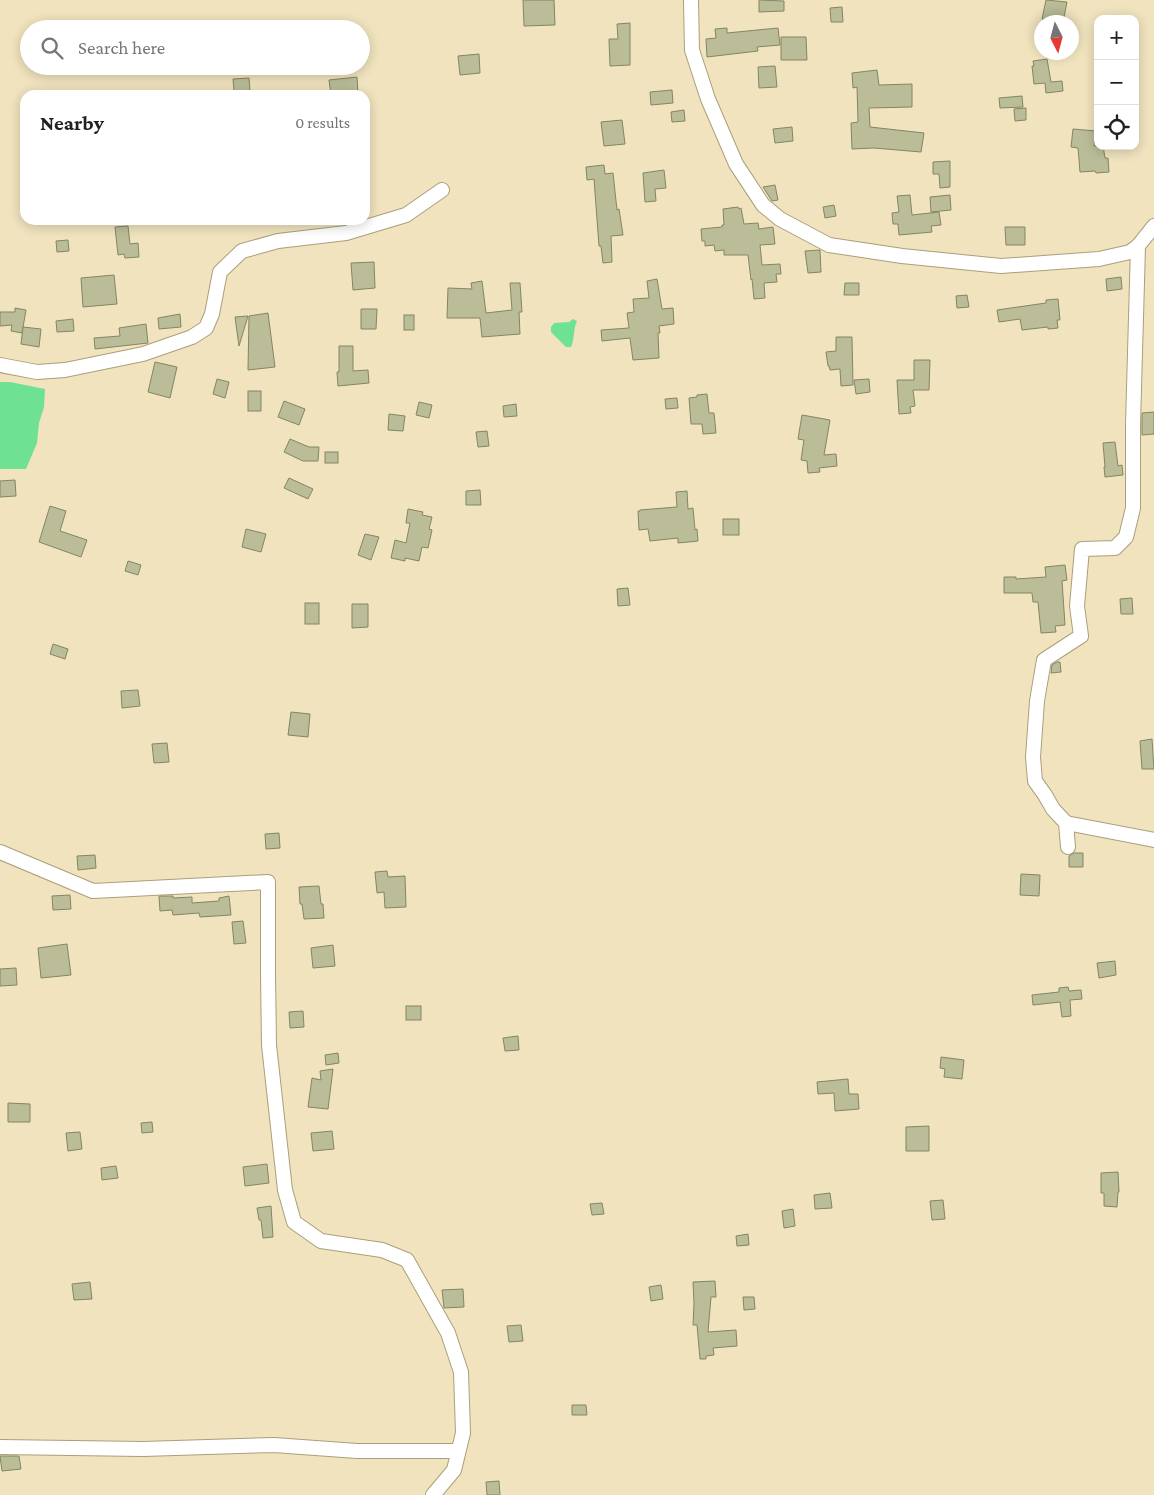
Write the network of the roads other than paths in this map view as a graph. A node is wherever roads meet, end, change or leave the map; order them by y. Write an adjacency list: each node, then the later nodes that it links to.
1 (691, 0): 4 (street)
2 (442, 190): 5 (street)
3 (1154, 226): 4 (street)
4 (1138, 246): 6 (street)
5 (0, 365)
6 (1066, 823): 7 (street); 8 (street)
7 (1154, 840)
8 (1068, 847)
9 (0, 852): 11 (street)
10 (0, 1447): 11 (street)
11 (458, 1451): 12 (street)
12 (433, 1495)

